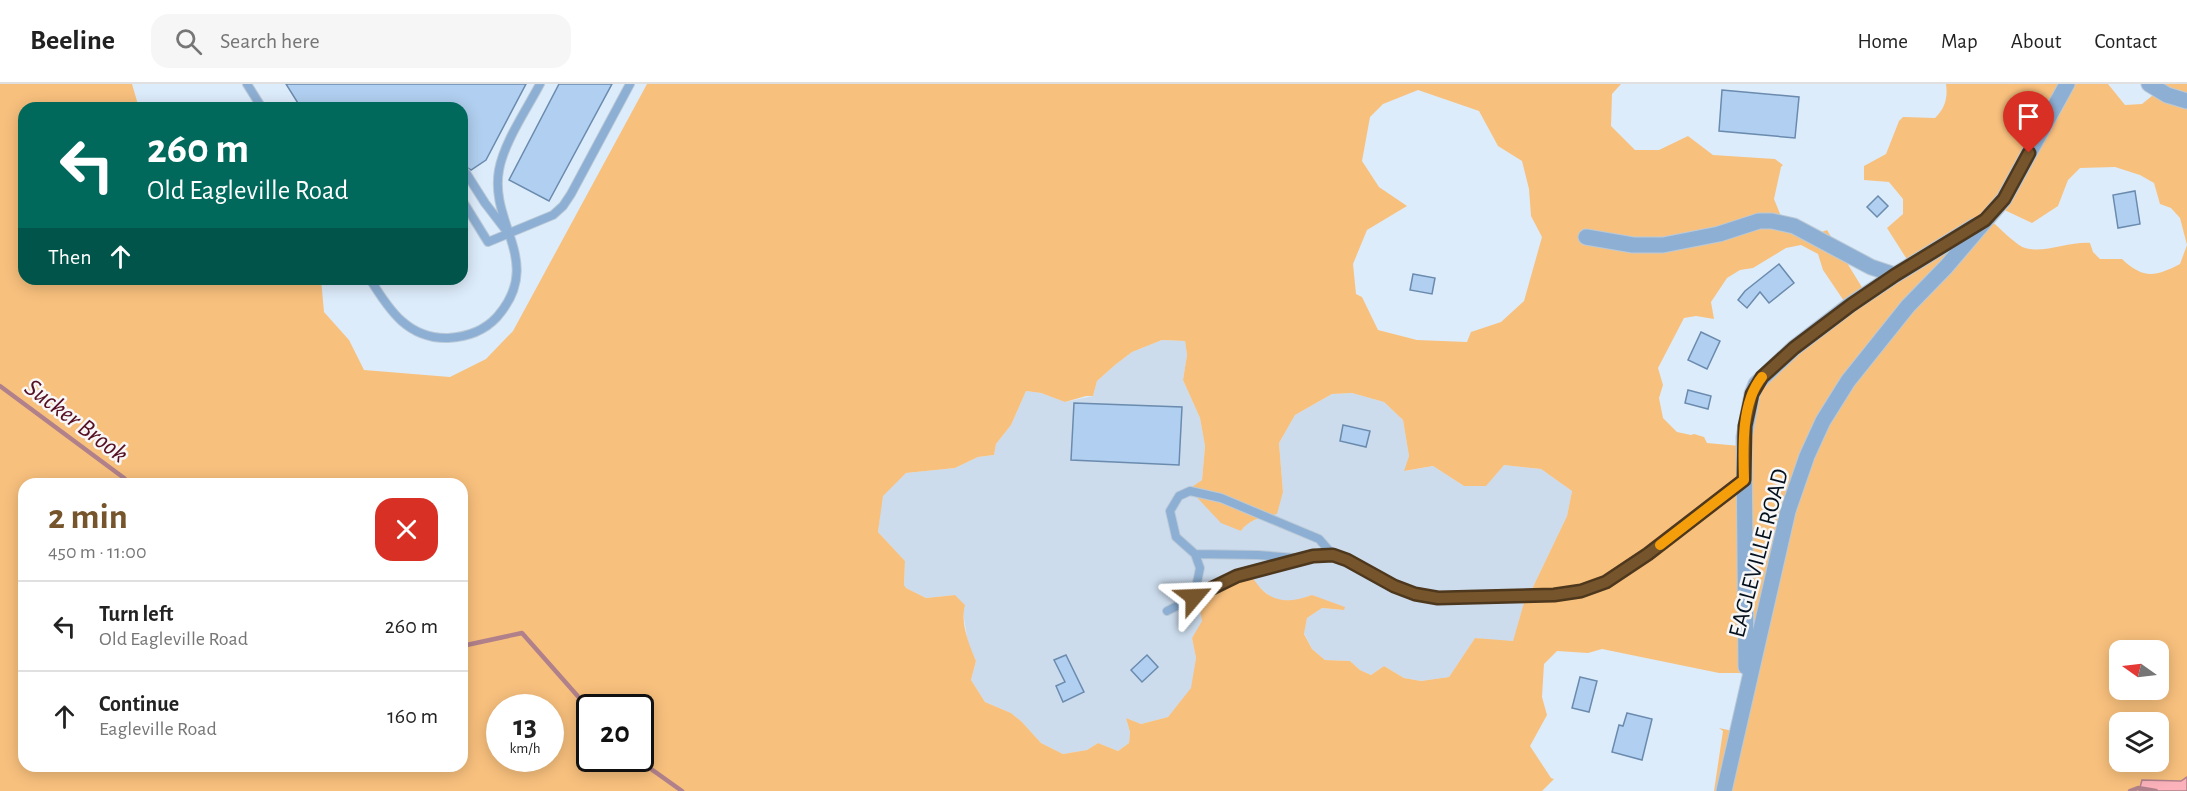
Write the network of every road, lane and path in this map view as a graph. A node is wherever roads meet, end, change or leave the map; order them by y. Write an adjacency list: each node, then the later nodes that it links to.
1 (247, 84): 7 (lane)
2 (540, 84): 11 (lane)
3 (630, 84): 11 (lane)
4 (2067, 84): 10 (street, EAGLEVILLE ROAD)
5 (2149, 84): 6 (street)
6 (2187, 101)
7 (258, 102)
8 (468, 176): 11 (lane)
9 (468, 210): 11 (lane)
10 (1985, 220): 13 (street); 21 (street, EAGLEVILLE ROAD)
11 (508, 232): 14 (lane)
12 (1586, 237): 13 (street)
13 (1895, 275): 15 (street)
14 (374, 285)
15 (1744, 480): 17 (lane); 21 (street)
16 (1195, 554): 17 (lane); 18 (lane); 19 (lane)
17 (1333, 555): 18 (lane)
18 (1303, 559): 19 (lane)
19 (1194, 597): 20 (lane)
20 (1167, 611)
21 (1746, 694): 22 (street, EAGLEVILLE ROAD)
22 (1724, 791)

